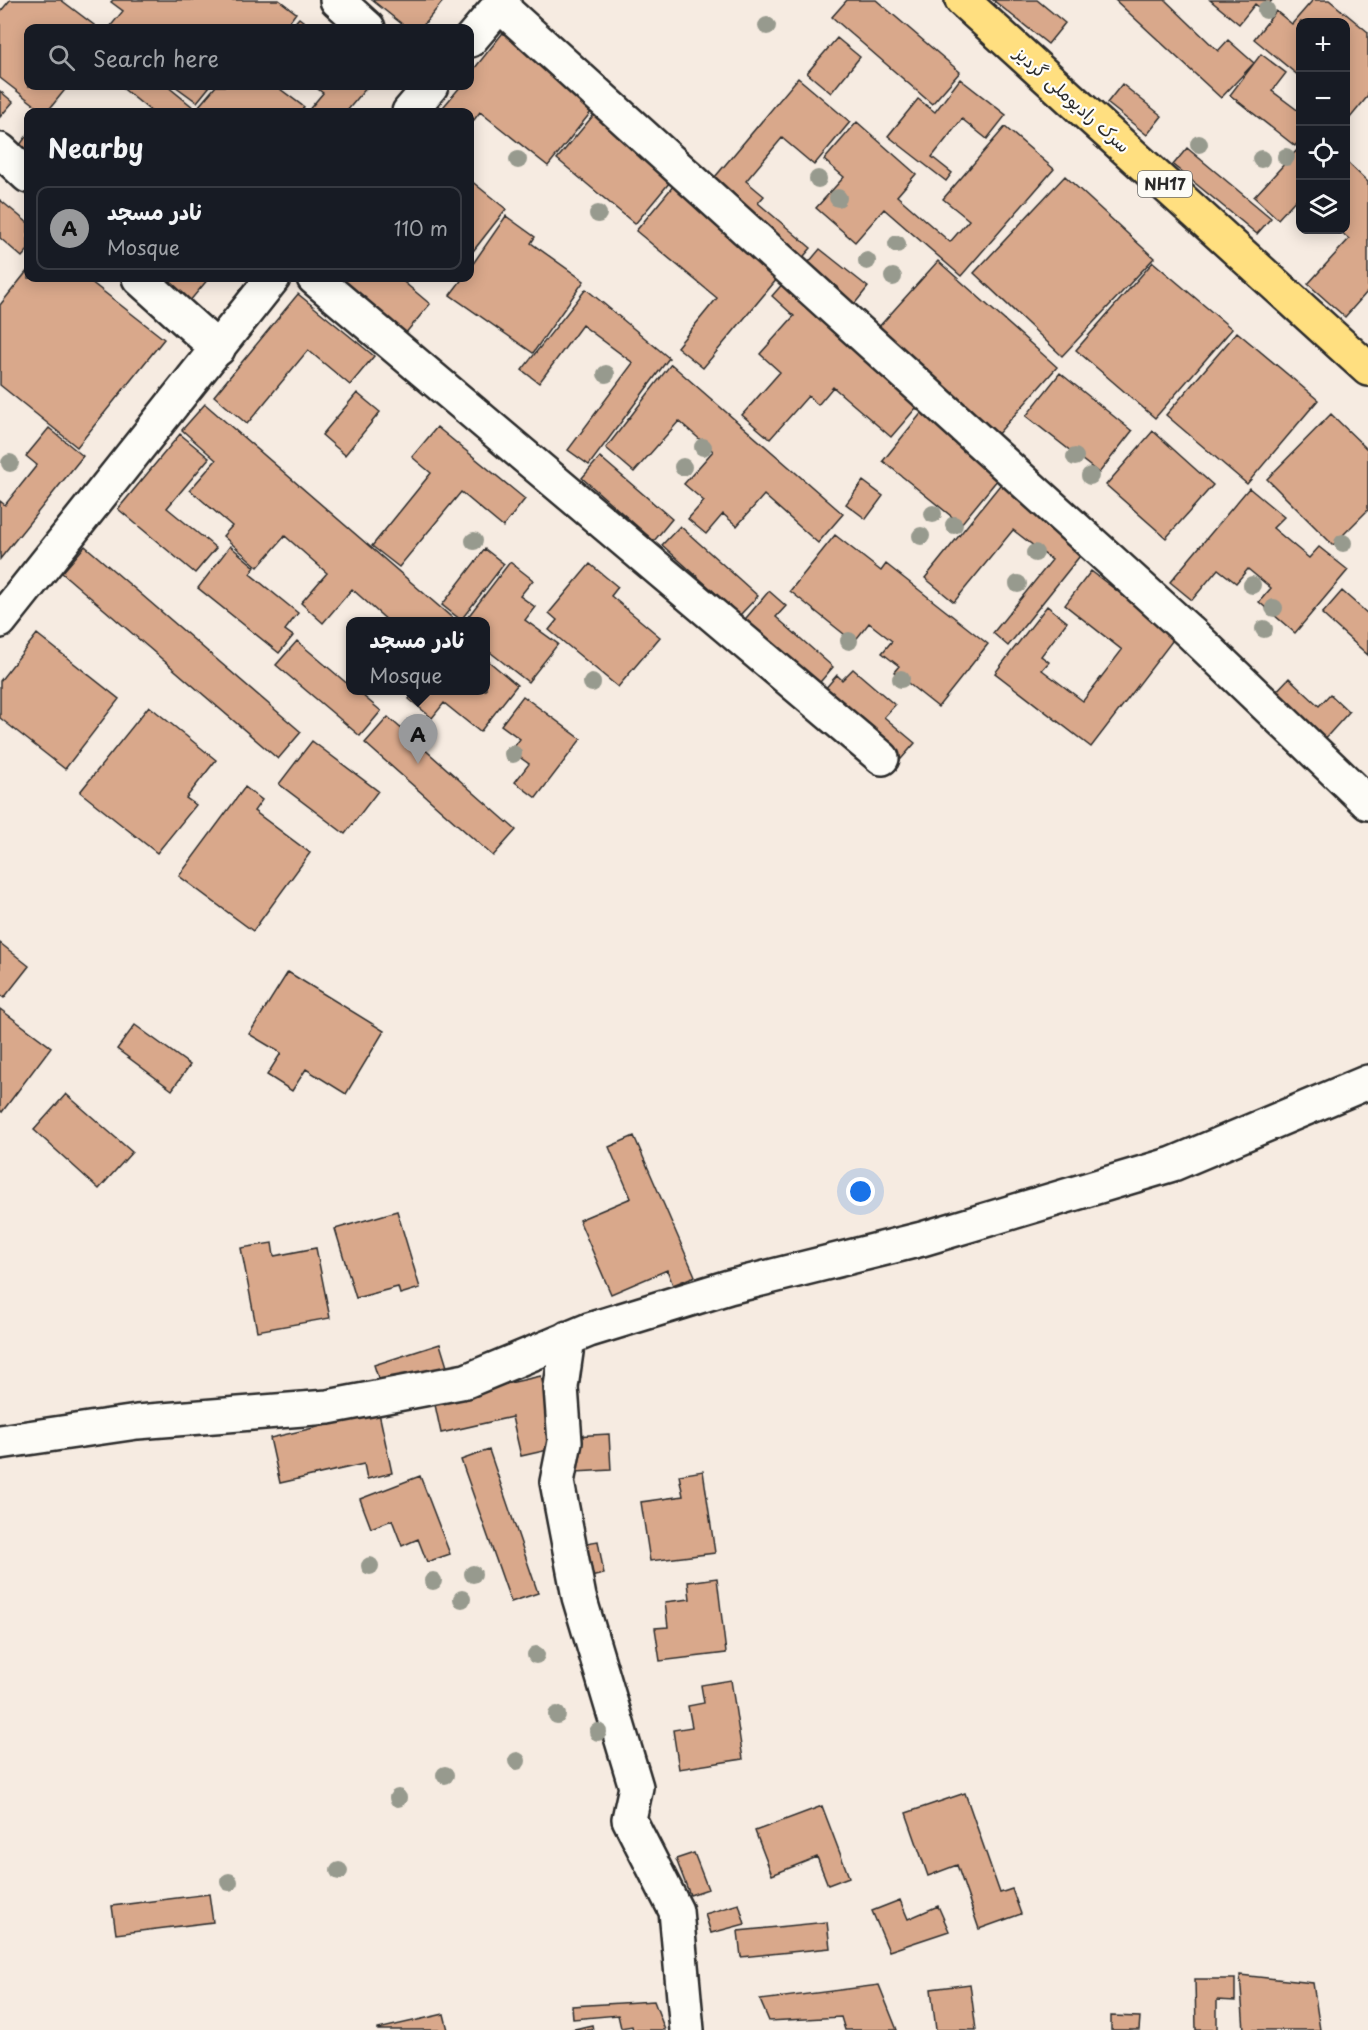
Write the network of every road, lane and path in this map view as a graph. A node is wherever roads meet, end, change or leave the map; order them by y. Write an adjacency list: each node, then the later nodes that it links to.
1 (337, 0): 4 (street)
2 (962, 0): 14 (highway, سرک رادیوملی گردیز / NH17)
3 (501, 3): 5 (street); 17 (street)
4 (364, 24)
5 (474, 35)
6 (428, 90): 7 (street)
7 (412, 108)
8 (0, 150): 9 (street)
9 (24, 172)
10 (143, 282): 13 (street)
11 (270, 282): 13 (street)
12 (319, 282): 16 (street)
13 (218, 349): 15 (street)
14 (1368, 369)
15 (4, 606)
16 (882, 758)
17 (1368, 803)
18 (1368, 1082): 19 (street)
19 (568, 1338): 20 (street); 21 (street)
20 (0, 1442)
21 (687, 2030)

